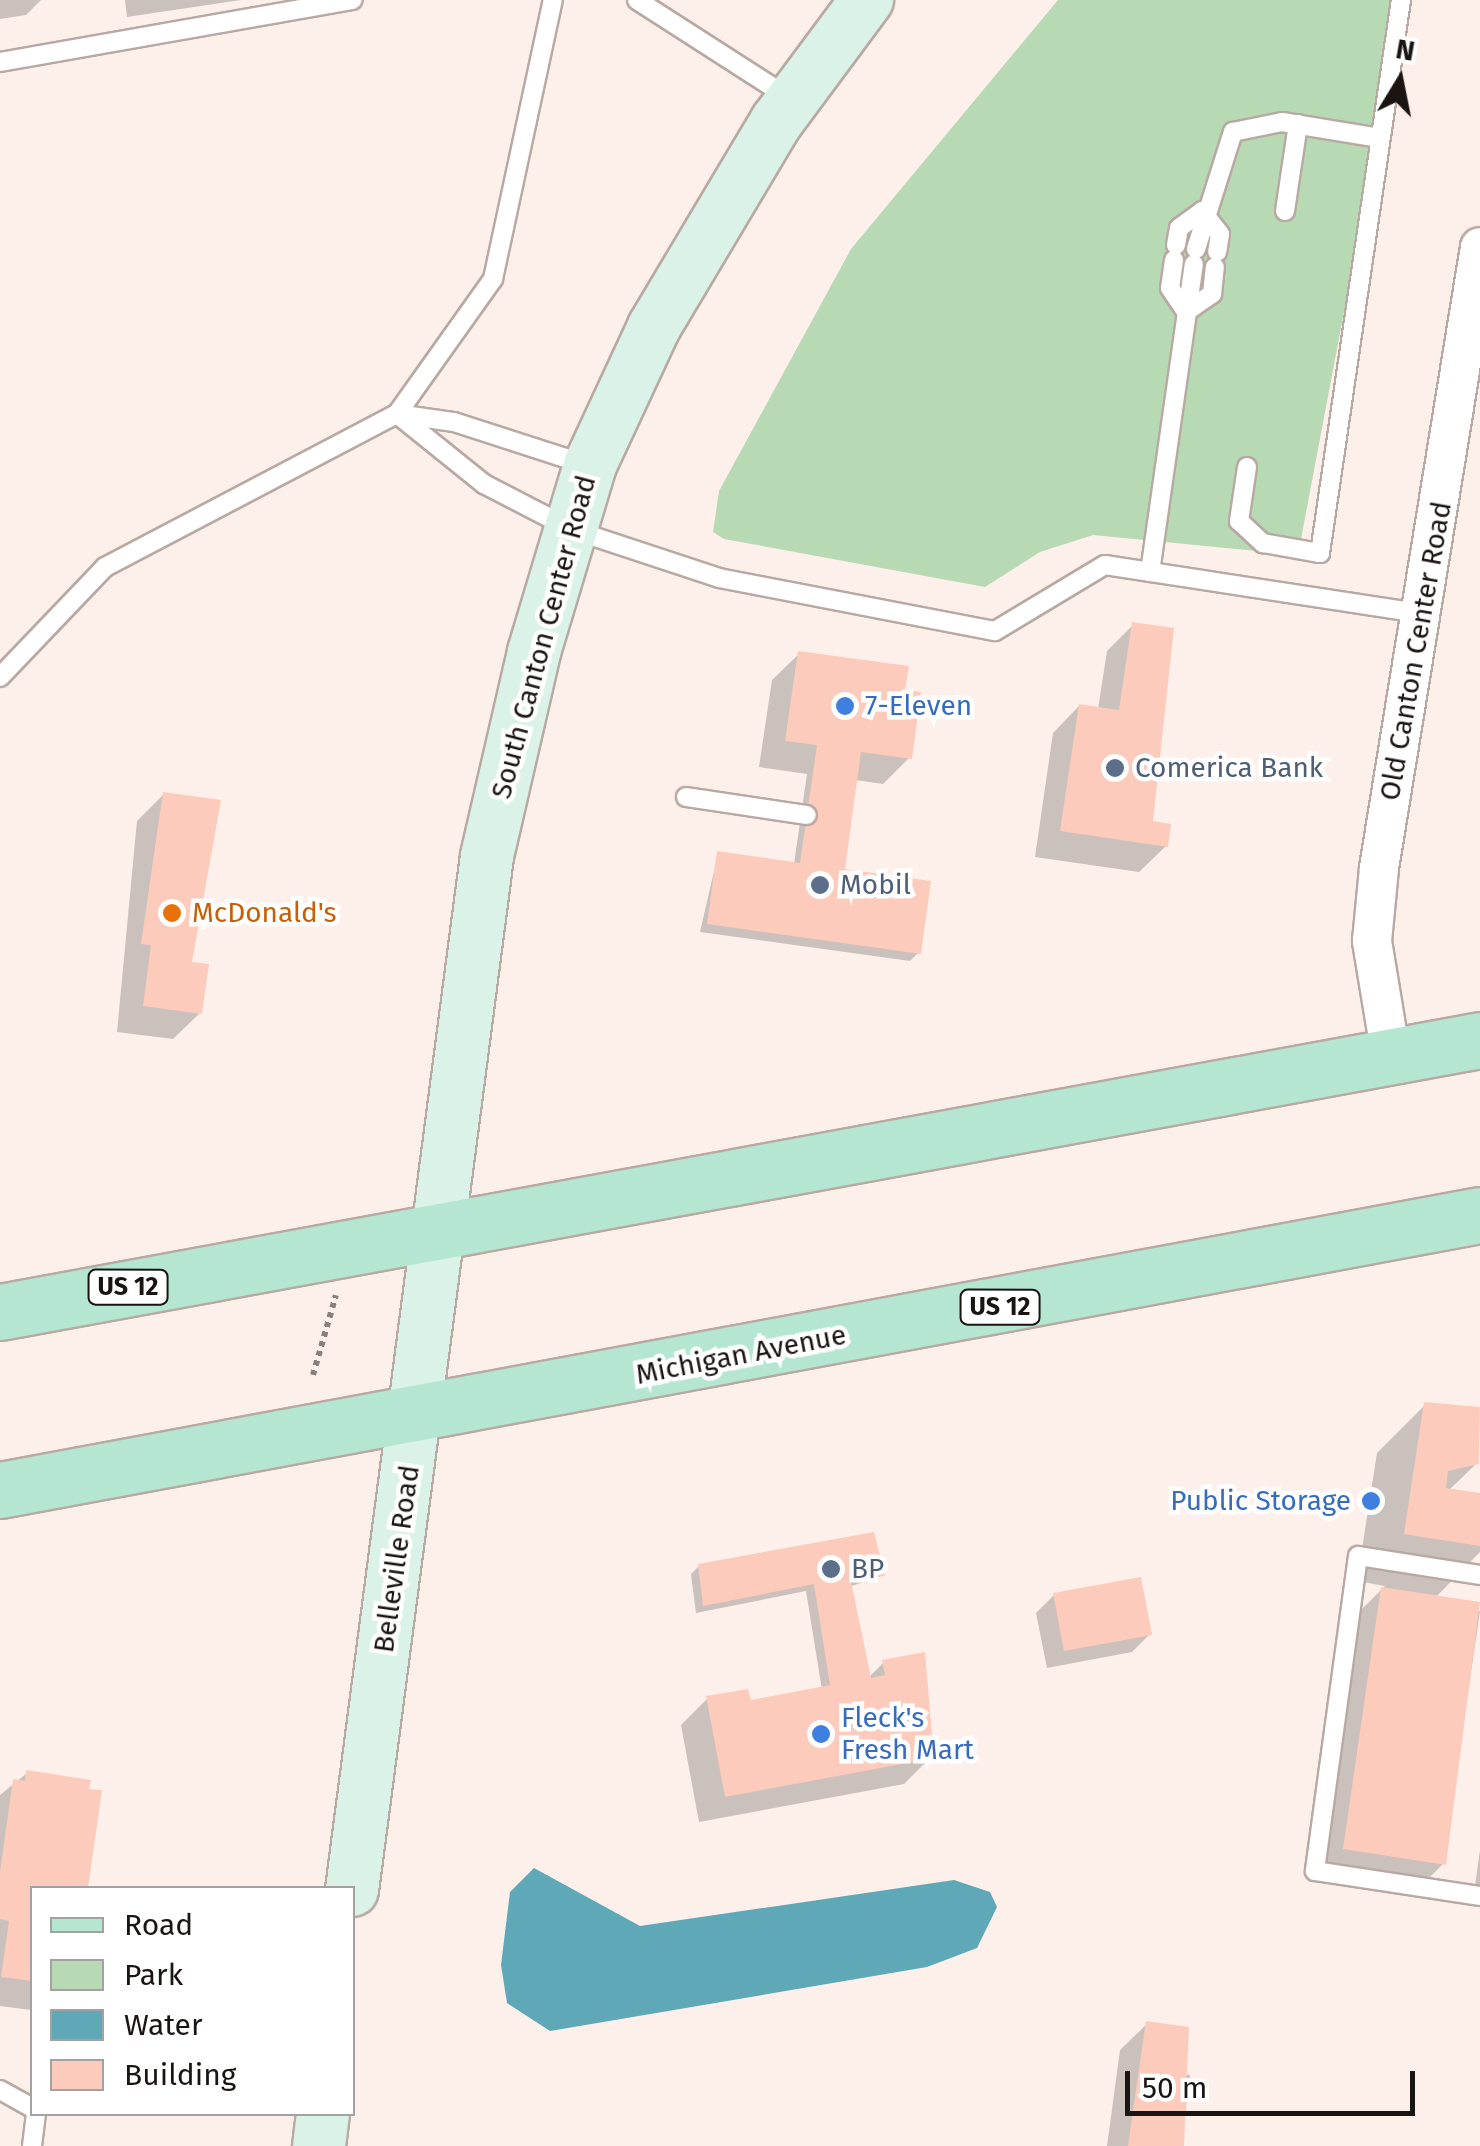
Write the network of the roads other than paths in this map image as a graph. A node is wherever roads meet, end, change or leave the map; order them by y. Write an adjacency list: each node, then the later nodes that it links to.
1 (354, 0): 6 (lane)
2 (552, 0): 14 (lane)
3 (637, 0): 7 (lane)
4 (867, 0): 7 (main road, South Canton Center Road)
5 (1401, 0): 9 (lane)
6 (0, 62)
7 (792, 99): 15 (main road, South Canton Center Road)
8 (1298, 124): 9 (lane); 10 (lane); 11 (lane)
9 (1380, 138): 16 (lane)
10 (1202, 211): 13 (lane); 13 (lane); 13 (lane)
11 (1285, 212)
12 (1480, 247): 19 (street, Old Canton Center Road)
13 (1186, 312): 18 (lane)
14 (397, 414): 15 (lane); 17 (lane); 20 (lane)
15 (590, 465): 17 (main road, South Canton Center Road)
16 (1247, 467)
17 (570, 529): 18 (lane); 26 (main road, South Canton Center Road)
18 (1150, 572): 19 (lane)
19 (1424, 614): 24 (street, Old Canton Center Road)
20 (0, 677)
21 (686, 797): 22 (lane)
22 (807, 815)
23 (1480, 1040): 24 (main road, US 12)
24 (1391, 1056): 26 (main road, US 12)
25 (1480, 1214): 28 (main road, Michigan Avenue / US 12)
26 (438, 1228): 27 (main road, US 12); 28 (main road, Belleville Road)
27 (0, 1312)
28 (415, 1415): 29 (main road, Michigan Avenue / US 12); 31 (main road, Belleville Road)
29 (0, 1490)
30 (1480, 1575): 32 (lane)
31 (353, 1886)
32 (1480, 1896)
33 (0, 2090): 34 (lane)
34 (30, 2109)
35 (34, 2116): 37 (lane)
36 (323, 2116): 38 (main road)
37 (32, 2146)
38 (319, 2146)

